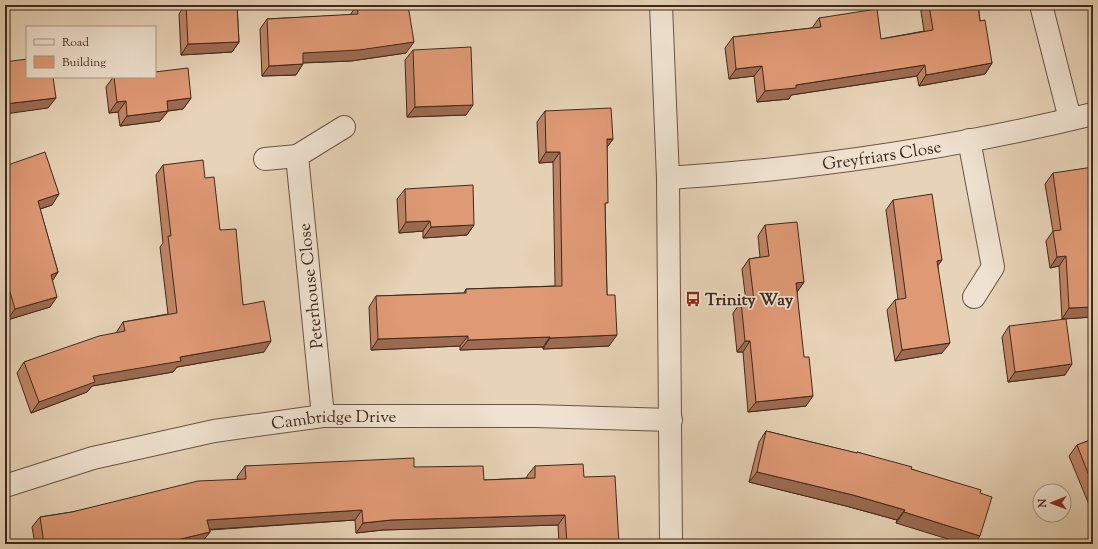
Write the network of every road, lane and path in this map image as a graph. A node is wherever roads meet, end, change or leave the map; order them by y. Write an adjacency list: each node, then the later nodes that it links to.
1 (661, 5): 9 (street)
2 (1041, 5): 4 (street)
3 (1093, 114): 4 (street, Greyfriars Close)
4 (1070, 119): 6 (street, Greyfriars Close)
5 (344, 127): 7 (street)
6 (969, 140): 9 (street, Greyfriars Close); 10 (street)
7 (297, 156): 8 (street); 11 (street, Peterhouse Close)
8 (265, 159)
9 (668, 178): 12 (street)
10 (974, 297)
11 (323, 416): 12 (street, Cambridge Drive); 13 (street, Cambridge Drive)
12 (671, 420): 14 (street)
13 (5, 486)
14 (671, 544)

